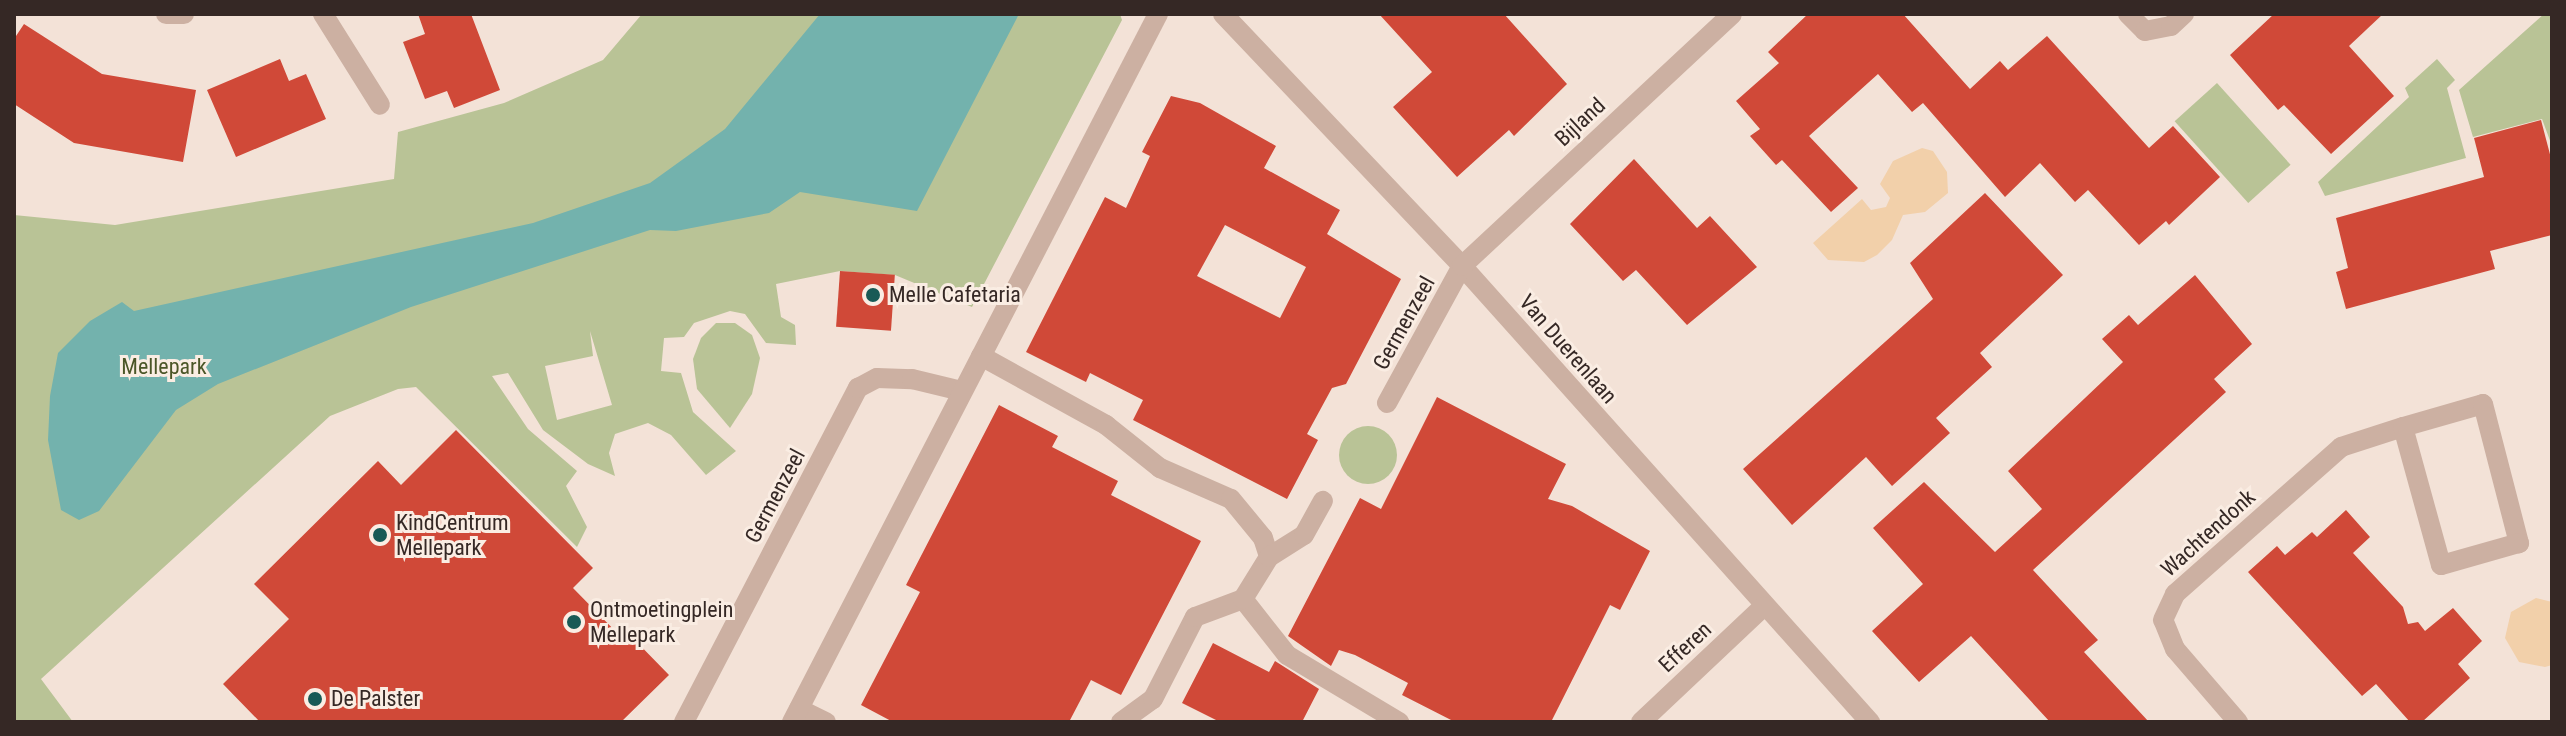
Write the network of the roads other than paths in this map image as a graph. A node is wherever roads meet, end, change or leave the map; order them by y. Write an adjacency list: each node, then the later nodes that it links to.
1 (166, 14): 2 (street)
2 (184, 14)
3 (323, 14): 9 (street)
4 (1158, 14): 11 (street)
5 (1223, 14): 10 (street, Van Duerenlaan)
6 (1732, 14): 10 (street, Bijland)
7 (2128, 14): 8 (street)
8 (2184, 14)
9 (380, 105)
10 (1462, 266): 13 (street, Germenzeel); 18 (street, Van Duerenlaan)
11 (981, 356): 12 (street); 16 (street)
12 (962, 391): 19 (street); 20 (street, Germenzeel)
13 (1387, 403)
14 (2403, 427): 14 (street, Wachtendonk); 26 (street, Wachtendonk)
15 (1323, 501): 16 (street)
16 (1269, 557): 17 (street)
17 (1243, 599): 22 (street); 23 (street)
18 (1763, 607): 24 (street, Efferen); 25 (street, Van Duerenlaan)
19 (795, 715): 21 (street)
20 (684, 722)
21 (826, 722)
22 (1121, 722)
23 (1399, 722)
24 (1641, 722)
25 (1870, 722)
26 (2238, 722)

